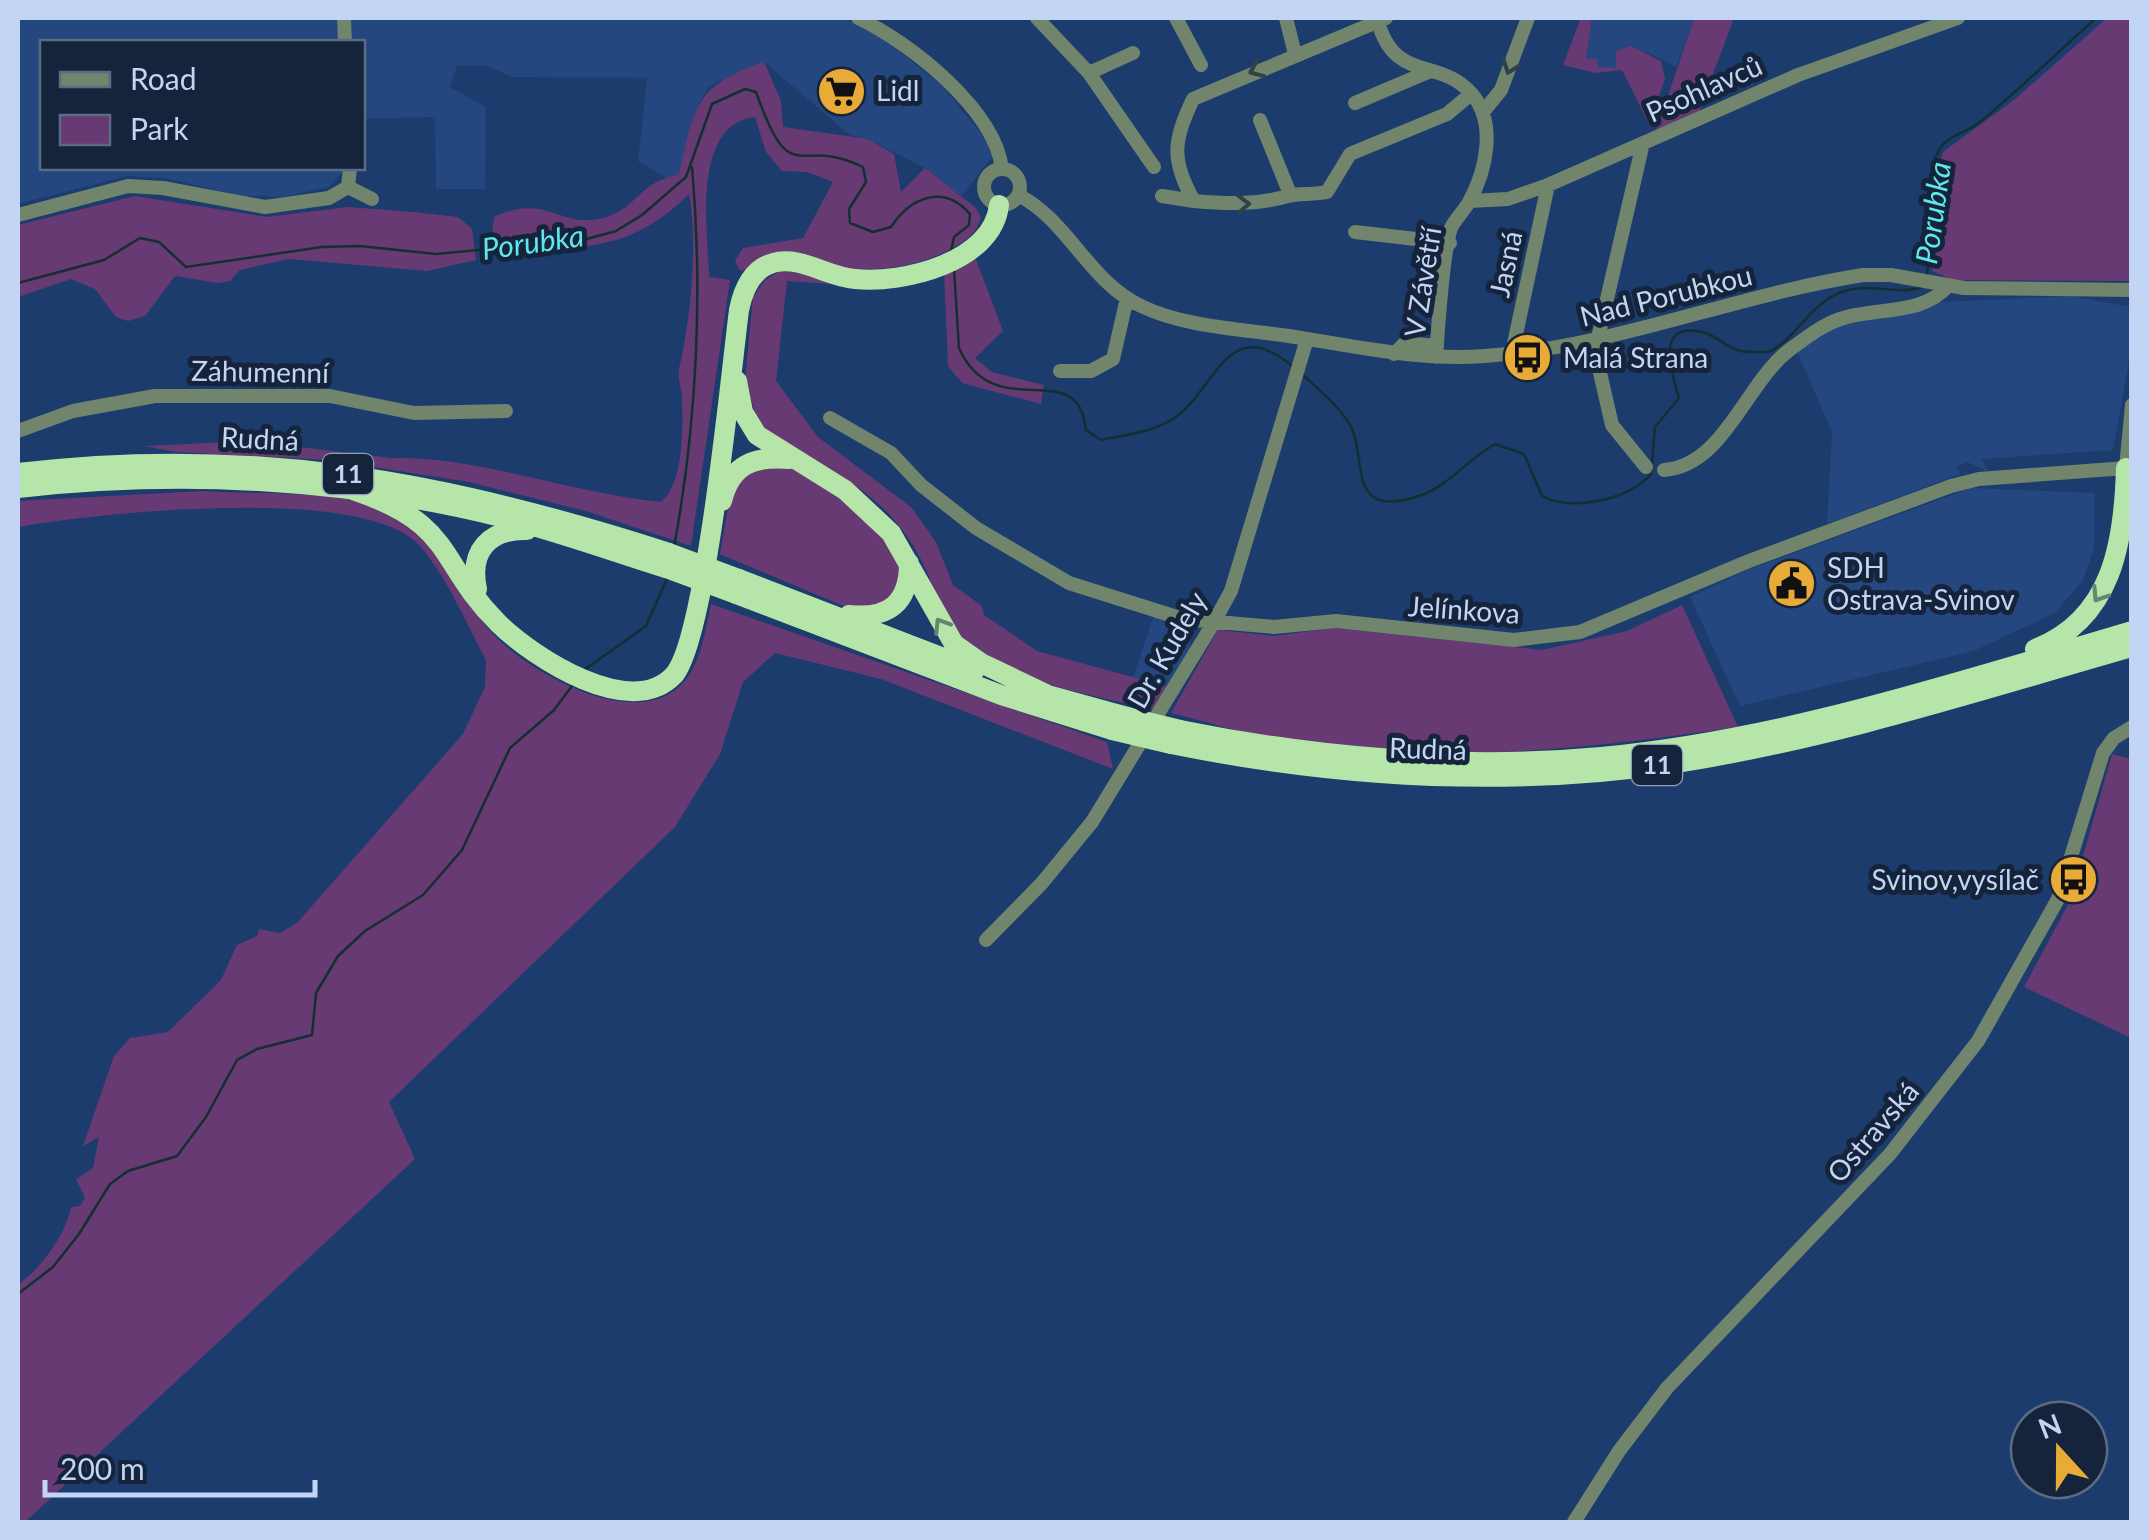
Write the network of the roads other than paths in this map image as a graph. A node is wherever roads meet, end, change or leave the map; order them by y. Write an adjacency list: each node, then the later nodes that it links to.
1 (858, 18): 19 (street)
2 (1176, 18): 10 (street)
3 (1286, 18): 9 (street)
4 (1528, 18): 15 (street, one-way to 15)
5 (1958, 18): 17 (street, Psohlavců)
6 (1380, 19): 9 (street); 11 (street)
7 (1046, 20): 12 (street)
8 (1133, 52): 12 (street)
9 (1295, 54): 27 (street, one-way to 27)
10 (1201, 65)
11 (1428, 72): 13 (street); 14 (street)
12 (1089, 73): 18 (street)
13 (1471, 94): 15 (street); 23 (street)
14 (1356, 103)
15 (1483, 112): 28 (street, V Závětří)
16 (1260, 120): 23 (street)
17 (1643, 143): 21 (street, Psohlavců); 37 (street)
18 (1154, 166)
19 (1002, 169): 24 (street); 29 (street)
20 (350, 170): 22 (street)
21 (1548, 185): 28 (street, Psohlavců); 39 (street, Jasná)
22 (348, 188): 26 (street); 30 (street)
23 (1290, 194): 27 (street, one-way to 23)
24 (1018, 195): 29 (street); 35 (street, Nad Porubkou)
25 (1162, 196): 27 (street)
26 (372, 199)
27 (1194, 201)
28 (1470, 201): 32 (street, V Závětří)
29 (998, 204): 40 (highway)
30 (18, 215)
31 (1355, 232): 32 (street)
32 (1450, 243): 38 (street, V Závětří)
33 (1948, 286): 34 (street, Nad Porubkou); 37 (street, Nad Porubkou); 50 (street)
34 (2130, 289)
35 (1127, 298): 36 (street, Nad Porubkou); 41 (street)
36 (1307, 339): 38 (street, Nad Porubkou); 61 (street, Dr. Kudely)
37 (1598, 339): 39 (street, Nad Porubkou); 48 (street)
38 (1436, 352): 39 (street, Nad Porubkou)
39 (1512, 353)
40 (732, 364): 46 (highway); 47 (highway)
41 (1060, 371)
42 (2132, 406): 49 (street)
43 (506, 411): 45 (street, Záhumenní)
44 (830, 418): 61 (street, Jelínkova)
45 (18, 431)
46 (723, 436): 47 (highway); 55 (highway)
47 (792, 460): 55 (highway); 57 (highway)
48 (1646, 467)
49 (2126, 468): 61 (street, Jelínkova); 64 (highway, one-way to 64)
50 (1664, 470)
51 (18, 473): 56 (highway, Rudná / 11)
52 (18, 488): 53 (highway, Rudná / 11)
53 (353, 490): 54 (highway, Rudná / 11); 59 (highway)
54 (549, 531): 56 (highway, Rudná / 11); 59 (highway)
55 (708, 548): 59 (highway)
56 (667, 560): 58 (highway, 11, bridge)
57 (909, 561): 60 (highway); 65 (highway, one-way to 57)
58 (737, 587): 60 (highway, 11); 66 (highway, 11)
59 (478, 596)
60 (826, 613): 65 (highway, 11)
61 (1214, 622): 69 (street, Dr. Kudely)
62 (2132, 631): 64 (highway, Rudná / 11)
63 (2132, 647): 68 (highway, Rudná / 11)
64 (1994, 671): 68 (highway, Rudná / 11)
65 (1050, 696): 66 (highway, 11)
66 (1120, 723): 68 (highway, 11, bridge)
67 (2132, 727): 70 (street, Ostravská)
68 (1176, 737)
69 (986, 940)
70 (1574, 1522)

